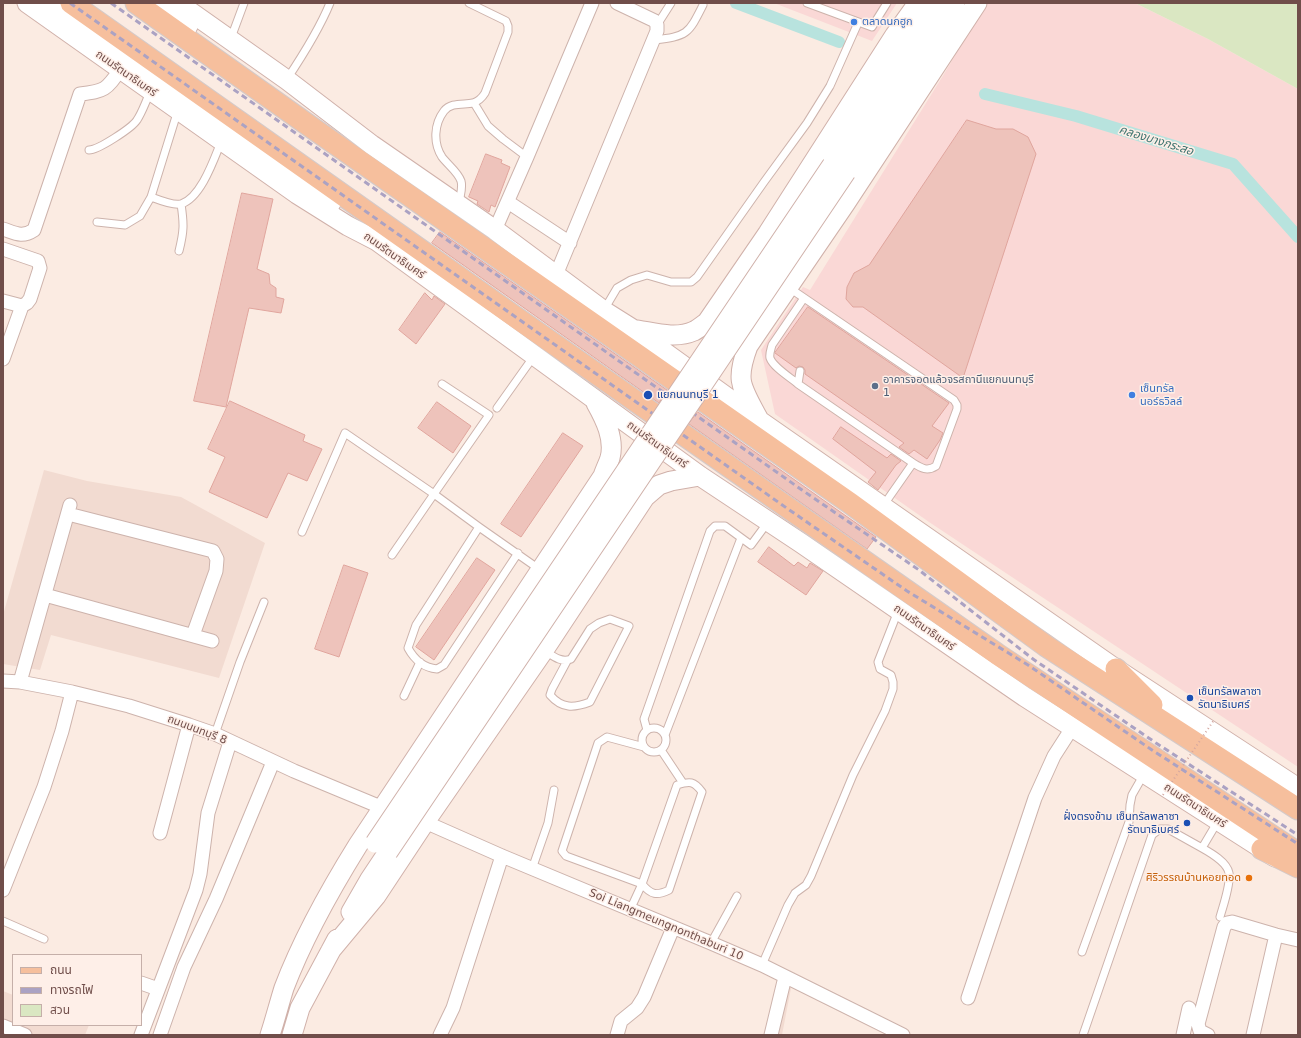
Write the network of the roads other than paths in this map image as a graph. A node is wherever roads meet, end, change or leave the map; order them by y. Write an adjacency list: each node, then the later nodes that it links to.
1 (27, 3): 24 (main road, ถนนรัตนาธิเบศร์)
2 (50, 3): 43 (main road)
3 (71, 3): 112 (main road, ถนนรัตนาธิเบศร์)
4 (136, 3): 30 (main road)
5 (157, 3): 27 (main road)
6 (244, 3): 22 (lane)
7 (330, 3): 25 (lane)
8 (469, 3): 28 (lane)
9 (592, 3): 34 (street)
10 (617, 3): 21 (street)
11 (671, 3): 21 (lane)
12 (807, 3): 20 (lane)
13 (887, 3): 20 (lane)
14 (918, 3): 53 (main road)
15 (937, 3): 35 (main road)
16 (955, 3): 35 (main road)
17 (976, 3): 48 (main road)
18 (703, 4): 23 (lane)
19 (185, 5): 22 (main road)
20 (858, 23): 52 (lane)
21 (657, 25): 23 (street)
22 (230, 40): 25 (main road)
23 (654, 40): 44 (street)
24 (120, 70): 26 (main road, ถนนรัตนาธิเบศร์); 41 (street)
25 (287, 80): 32 (main road)
26 (151, 91): 29 (main road, ถนนรัตนาธิเบศร์); 33 (lane)
27 (293, 100): 30 (main road); 32 (main road)
28 (474, 103): 34 (lane); 39 (lane)
29 (178, 110): 31 (main road, ถนนรัตนาธิเบศร์); 36 (lane)
30 (311, 127): 95 (main road)
31 (222, 141): 38 (lane); 43 (main road, ถนนรัตนาธิเบศร์)
32 (372, 145): 39 (main road)
33 (89, 150)
34 (527, 157): 37 (street)
35 (839, 168): 109 (main road, bridge)
36 (151, 197): 38 (lane); 40 (lane)
37 (508, 202): 42 (street); 44 (street)
38 (181, 204): 46 (lane)
39 (458, 205): 42 (main road)
40 (97, 222)
41 (3, 228)
42 (494, 230): 47 (main road)
43 (377, 241): 56 (main road, ถนนรัตนาธิเบศร์)
44 (570, 243): 47 (street)
45 (3, 249): 51 (street)
46 (179, 251)
47 (556, 275): 52 (main road)
48 (788, 287): 49 (lane); 55 (main road)
49 (804, 298): 60 (lane); 64 (lane)
50 (3, 300): 51 (street)
51 (22, 306): 57 (street)
52 (604, 311): 54 (main road)
53 (707, 322): 54 (main road); 55 (main road)
54 (630, 328): 63 (main road)
55 (748, 346): 63 (main road)
56 (534, 356): 61 (main road, ถนนรัตนาธิเบศร์); 62 (lane)
57 (3, 359)
58 (800, 371): 60 (lane)
59 (442, 384): 67 (lane)
60 (798, 384): 64 (lane)
61 (594, 400): 65 (main road); 66 (main road, ถนนรัตนาธิเบศร์)
62 (497, 408)
63 (760, 421): 69 (main road)
64 (913, 463): 69 (lane)
65 (603, 476): 68 (main road); 76 (main road)
66 (700, 476): 68 (main road); 70 (main road, ถนนรัตนาธิเบศร์)
67 (434, 494): 71 (lane); 72 (lane); 75 (lane)
68 (645, 497): 82 (main road)
69 (882, 506): 85 (main road)
70 (768, 522): 73 (lane); 79 (main road, ถนนรัตนาธิเบศร์)
71 (479, 527): 74 (lane); 84 (lane)
72 (302, 532)
73 (741, 538): 92 (lane); 94 (lane)
74 (518, 554): 76 (lane); 84 (lane)
75 (392, 555)
76 (541, 571): 104 (main road)
77 (44, 595): 80 (street); 80 (street); 87 (street)
78 (264, 602): 93 (lane)
79 (898, 610): 91 (main road, ถนนรัตนาธิเบศร์); 131 (lane)
80 (193, 635): 81 (street)
81 (212, 641)
82 (544, 650): 83 (lane); 107 (main road)
83 (567, 661): 83 (lane)
84 (420, 662): 89 (lane)
85 (1116, 669): 95 (main road); 102 (main road)
86 (3, 681): 87 (street, ถนนนนทบุรี 8)
87 (20, 682): 88 (street, ถนนนนทบุรี 8)
88 (72, 692): 90 (street, ถนนนนทบุรี 8); 118 (street)
89 (404, 696)
90 (189, 725): 93 (street, ถนนนนทบุรี 8); 108 (street)
91 (1072, 728): 100 (main road, ถนนรัตนาธิเบศร์); 135 (street)
92 (647, 730): 94 (lane); 97 (lane)
93 (215, 734): 96 (street, ถนนนนทบุรี 8)
94 (665, 735): 98 (lane)
95 (1184, 736): 105 (main road)
96 (230, 742): 99 (street, ถนนนนทบุรี 8); 134 (street)
97 (644, 747): 98 (lane); 117 (lane)
98 (661, 750): 101 (lane)
99 (273, 762): 104 (street, ถนนนนทบุรี 8); 138 (street)
100 (1144, 774): 106 (main road, ถนนรัตนาธิเบศร์); 130 (lane)
101 (683, 783): 117 (lane); 117 (lane)
102 (1298, 788)
103 (554, 790): 115 (lane)
104 (383, 808): 128 (main road)
105 (1298, 809)
106 (1218, 821): 110 (lane); 111 (main road, ถนนรัตนาธิเบศร์)
107 (425, 822): 113 (street, Soi Liangmeungnonthaburi 10); 129 (main road)
108 (160, 833)
109 (381, 848): 128 (main road); 129 (main road)
110 (1202, 848): 121 (lane); 145 (lane)
111 (1262, 849): 114 (main road); 116 (main road, ถนนรัตนาธิเบศร์)
112 (1298, 853)
113 (502, 856): 115 (street, Soi Liangmeungnonthaburi 10); 141 (street)
114 (1298, 867)
115 (532, 869): 120 (street, Soi Liangmeungnonthaburi 10)
116 (1298, 872)
117 (642, 884): 120 (lane)
118 (3, 890)
119 (737, 896): 127 (lane)
120 (630, 910): 123 (street, Soi Liangmeungnonthaburi 10)
121 (1220, 917)
122 (3, 921): 125 (lane)
123 (674, 928): 127 (street, Soi Liangmeungnonthaburi 10); 142 (street)
124 (1276, 935): 126 (street); 147 (street); 148 (street)
125 (44, 939)
126 (1298, 940)
127 (711, 943): 131 (street, Soi Liangmeungnonthaburi 10)
128 (304, 945): 139 (main road)
129 (331, 950): 140 (main road)
130 (1082, 952)
131 (762, 965): 132 (street, Soi Liangmeungnonthaburi 10)
132 (785, 977): 143 (street); 144 (street, Soi Liangmeungnonthaburi 10)
133 (142, 983): 134 (street)
134 (158, 989): 137 (street)
135 (968, 998)
136 (1189, 1008): 146 (street)
137 (141, 1035)
138 (160, 1035)
139 (270, 1035)
140 (292, 1035)
141 (440, 1035)
142 (617, 1035)
143 (771, 1035)
144 (903, 1035)
145 (1083, 1035)
146 (1183, 1035)
147 (1208, 1035)
148 (1254, 1035)

